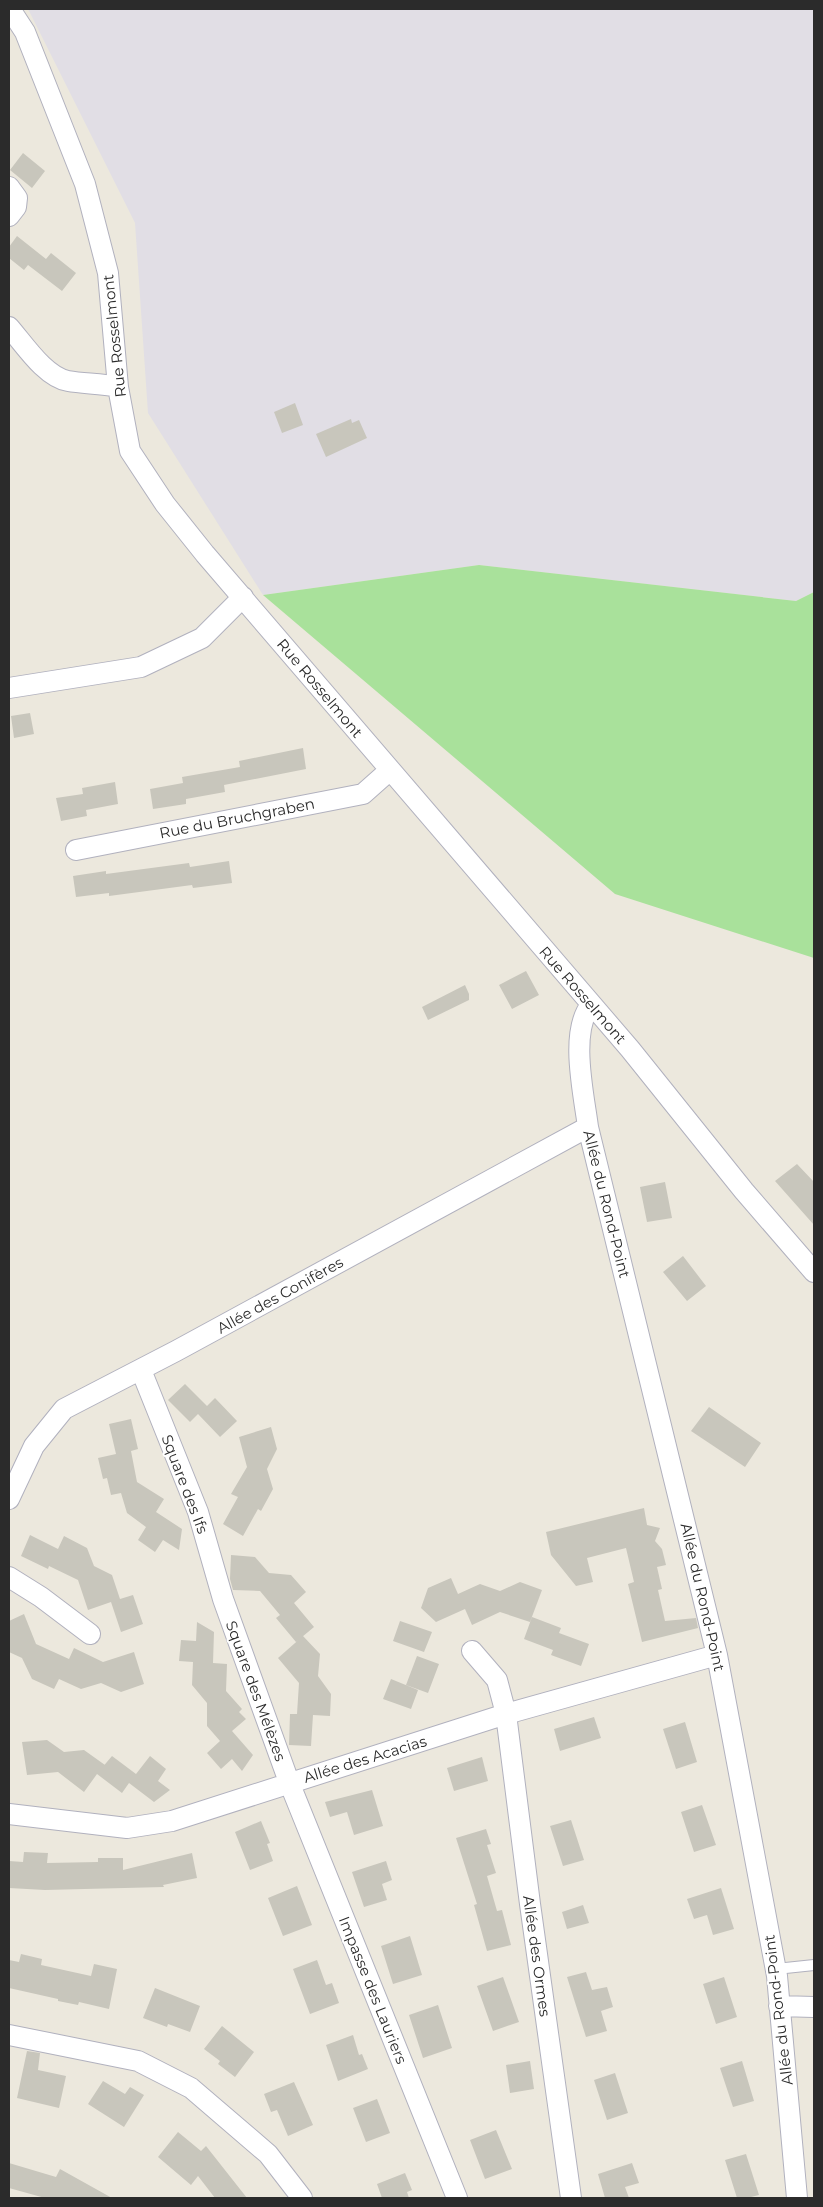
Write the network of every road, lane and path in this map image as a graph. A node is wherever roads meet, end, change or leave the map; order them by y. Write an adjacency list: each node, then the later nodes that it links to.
1 (10, 9): 5 (street, Rue Rosselmont)
2 (9, 187): 3 (street)
3 (9, 216)
4 (9, 327): 5 (street)
5 (118, 387): 6 (street, Rue Rosselmont)
6 (243, 597): 7 (street); 8 (street, Rue Rosselmont)
7 (9, 688)
8 (390, 770): 9 (street, Rue du Bruchgraben); 10 (street, Rue Rosselmont)
9 (76, 850)
10 (591, 1005): 11 (street, Allée du Rond-Point); 12 (street, Rue Rosselmont)
11 (588, 1126): 13 (street, Allée des Conifères); 19 (street, Allée du Rond-Point)
12 (814, 1272)
13 (141, 1370): 14 (street, Allée des Conifères); 16 (street, Square des Ifs)
14 (9, 1499)
15 (9, 1577): 17 (street)
16 (223, 1600): 21 (street, Square des Mélèzes)
17 (90, 1634)
18 (472, 1651): 20 (street, Allée des Ormes)
19 (718, 1655): 20 (street, Allée des Acacias); 24 (street, Allée du Rond-Point)
20 (506, 1714): 21 (street, Allée des Acacias); 30 (street, Allée des Ormes)
21 (289, 1782): 22 (street, Allée des Acacias); 29 (street, Impasse des Lauriers)
22 (9, 1814)
23 (814, 1965): 24 (lane)
24 (776, 1969): 25 (street, Allée du Rond-Point)
25 (780, 2006): 26 (street); 31 (street, Allée du Rond-Point)
26 (814, 2007)
27 (9, 2035): 28 (street)
28 (302, 2198)
29 (457, 2198)
30 (571, 2198)
31 (796, 2198)

